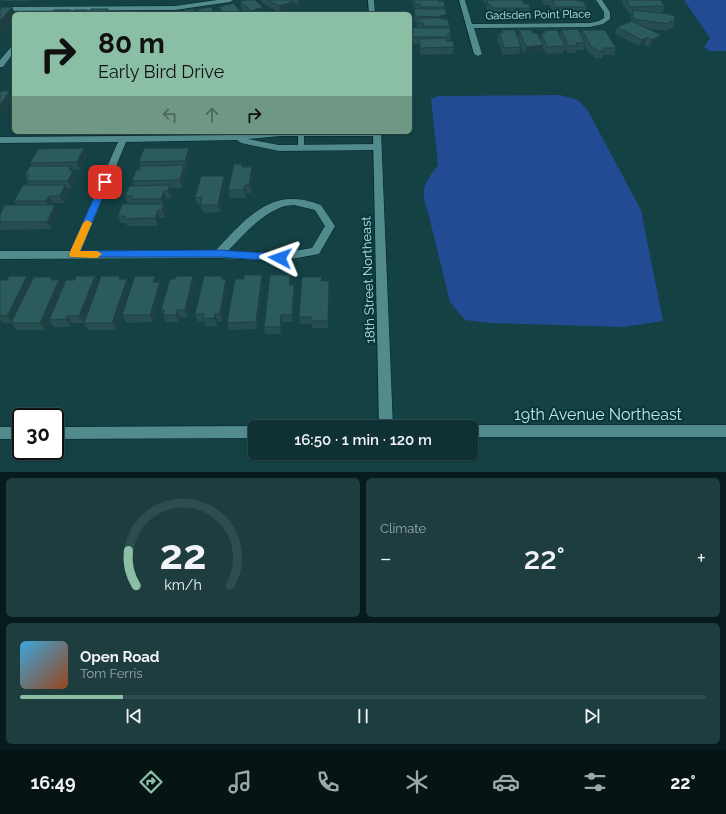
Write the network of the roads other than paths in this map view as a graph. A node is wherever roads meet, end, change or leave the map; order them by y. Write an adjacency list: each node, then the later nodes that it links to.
1 (51, 0): 6 (street)
2 (230, 0): 6 (street)
3 (371, 0): 9 (street)
4 (462, 0): 10 (street)
5 (599, 0): 10 (street, Gadsden Point Place)
6 (45, 8): 7 (street); 8 (street)
7 (0, 9)
8 (42, 12)
9 (372, 12)
10 (470, 26): 12 (street)
11 (12, 50): 13 (street)
12 (478, 54)
13 (0, 65)
14 (270, 134): 17 (street)
15 (301, 134): 21 (lane)
16 (377, 134): 20 (street, 18th Street Northeast)
17 (232, 138): 18 (street); 21 (street)
18 (123, 139): 19 (street); 22 (street)
19 (0, 140)
20 (378, 147): 21 (street); 25 (street, 18th Street Northeast)
21 (301, 148)
22 (74, 254): 23 (street); 24 (street)
23 (219, 254): 23 (street)
24 (0, 255)
25 (386, 420)
26 (478, 431): 27 (street, 19th Avenue Northeast)
27 (726, 431)
28 (248, 432): 31 (street)
29 (0, 433): 30 (street)
30 (12, 433)
31 (64, 433)

